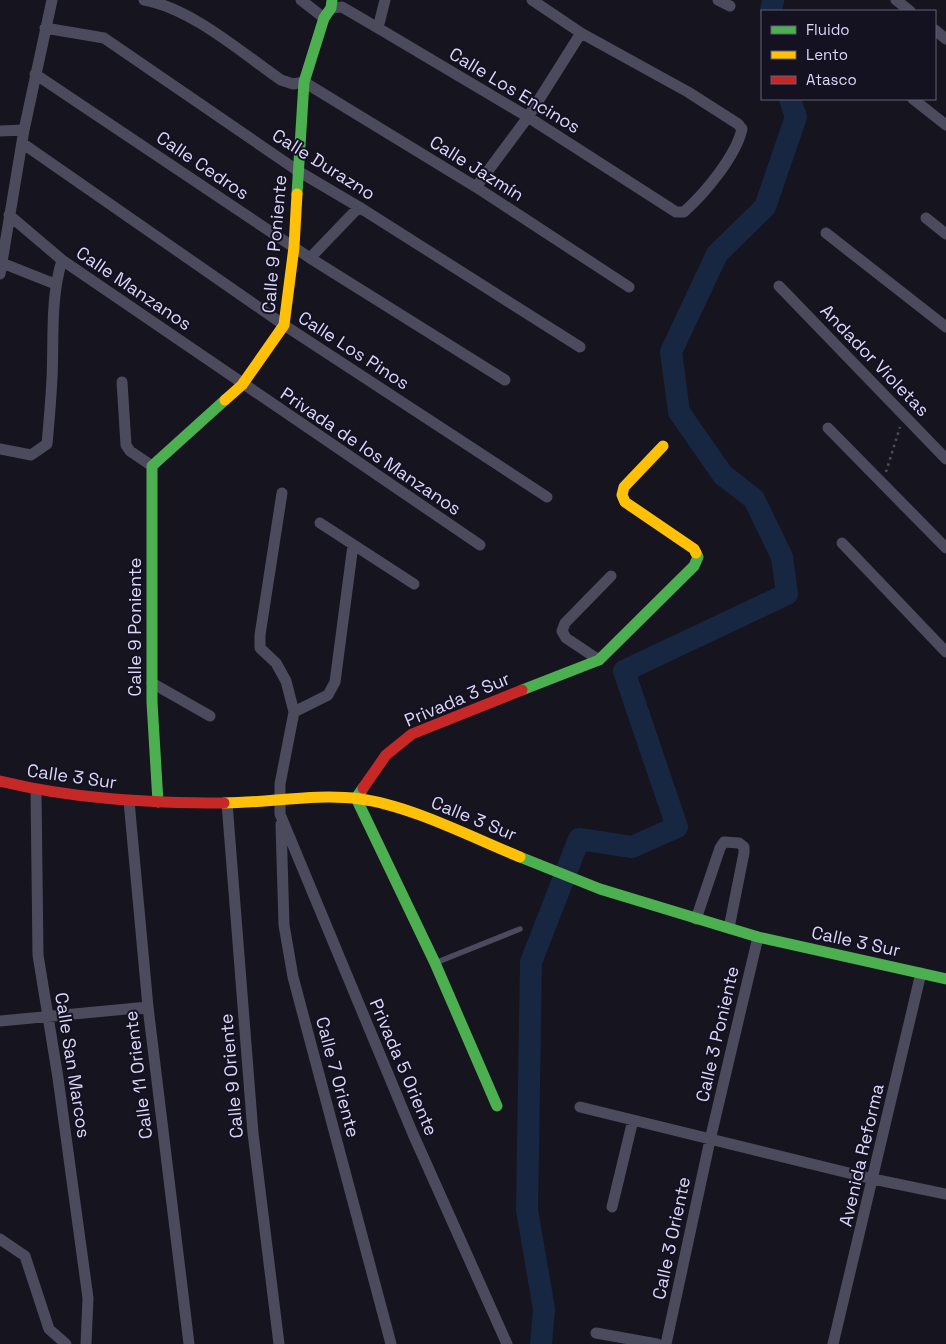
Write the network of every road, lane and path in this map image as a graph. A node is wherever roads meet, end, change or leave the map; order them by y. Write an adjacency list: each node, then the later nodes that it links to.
1 (52, 0): 12 (street)
2 (144, 0): 18 (street)
3 (301, 0): 11 (street)
4 (384, 0): 13 (street)
5 (532, 0): 15 (street)
6 (718, 0): 9 (street)
7 (896, 0): 10 (street)
8 (331, 4): 11 (street, Calle 9 Poniente); 13 (street, Calle Los Encinos)
9 (730, 6)
10 (909, 10)
11 (324, 18): 18 (street, Calle 9 Poniente)
12 (44, 28): 17 (street); 25 (street, Calle Durazno)
13 (378, 28): 20 (street, Calle Los Encinos)
14 (936, 31): 16 (street)
15 (581, 33): 20 (street); 20 (street, Calle Los Encinos)
16 (946, 39)
17 (35, 74): 22 (street); 32 (street, Calle Cedros)
18 (304, 82): 25 (street, Calle 9 Poniente); 26 (street, Calle Jazmín)
19 (914, 100): 21 (street)
20 (528, 117): 26 (street)
21 (946, 125)
22 (24, 130): 23 (street); 24 (street)
23 (0, 131)
24 (22, 143): 28 (street); 39 (street, Calle Los Pinos)
25 (298, 171): 27 (street, Calle Durazno); 32 (street, Calle 9 Poniente)
26 (476, 187): 38 (street, Calle Jazmín)
27 (359, 206): 33 (street); 41 (street, Calle Durazno)
28 (9, 215): 34 (street, Calle Manzanos); 35 (street)
29 (926, 218): 31 (street)
30 (826, 233): 40 (street)
31 (946, 234)
32 (294, 247): 33 (street, Calle Cedros); 39 (street, Calle 9 Poniente)
33 (310, 258): 42 (street, Calle Cedros)
34 (62, 260): 36 (street); 44 (street, Calle Manzanos)
35 (1, 269): 36 (street)
36 (55, 284): 48 (street)
37 (779, 286): 45 (street, Andador Violetas)
38 (628, 287)
39 (284, 325): 44 (street, Calle 9 Poniente); 53 (street, Calle Los Pinos)
40 (946, 327)
41 (580, 347)
42 (505, 380)
43 (122, 382): 50 (street)
44 (242, 385): 50 (street, Calle 9 Poniente); 57 (street, Privada de los Manzanos)
45 (904, 416): 49 (street, Andador Violetas); 51 (path)
46 (828, 428): 51 (street)
47 (663, 446): 62 (street, Privada 3 Sur)
48 (0, 448)
49 (946, 459)
50 (152, 466): 63 (street, Calle 9 Poniente)
51 (883, 484): 58 (street)
52 (282, 493): 64 (street)
53 (547, 497)
54 (320, 522): 56 (street)
55 (842, 543): 61 (street)
56 (353, 545): 60 (street); 64 (street)
57 (480, 545)
58 (946, 548)
59 (611, 576): 62 (street)
60 (414, 584)
61 (946, 652)
62 (598, 660): 68 (street, Privada 3 Sur)
63 (152, 683): 65 (street); 71 (street, Calle 9 Poniente)
64 (294, 712): 70 (street, Privada 5 Oriente)
65 (210, 716)
66 (0, 781): 67 (street, Calle 3 Sur)
67 (36, 791): 69 (street, Calle 3 Sur); 82 (street, Calle San Marcos)
68 (356, 798): 70 (street, Calle 3 Sur); 74 (street, Calle 3 Sur); 78 (street)
69 (129, 801): 71 (street, Calle 3 Sur); 81 (street, Calle 11 Oriente)
70 (280, 801): 72 (street, Calle 3 Sur); 73 (street, Privada 5 Oriente)
71 (158, 802): 72 (street, Calle 3 Sur)
72 (227, 803): 96 (street, Calle 9 Oriente)
73 (280, 814): 97 (street, Calle 7 Oriente); 98 (street, Privada 5 Oriente)
74 (696, 919): 76 (street, Calle 3 Sur); 76 (street)
75 (520, 928): 78 (lane)
76 (728, 928): 77 (street, Calle 3 Sur)
77 (758, 937): 79 (street, Calle 3 Sur); 87 (street, Calle 3 Poniente)
78 (435, 964): 84 (street)
79 (921, 973): 80 (street, Calle 3 Sur); 88 (street, Avenida Reforma)
80 (946, 979)
81 (148, 1007): 82 (street); 95 (street, Calle 11 Oriente)
82 (49, 1016): 83 (street); 94 (street, Calle San Marcos)
83 (0, 1021)
84 (497, 1106)
85 (580, 1107): 86 (street)
86 (633, 1120): 87 (street); 90 (street)
87 (710, 1140): 88 (street); 100 (street, Calle 3 Oriente)
88 (873, 1179): 89 (street); 101 (street, Avenida Reforma)
89 (946, 1194)
90 (612, 1207)
91 (0, 1238): 93 (street)
92 (596, 1333): 99 (street)
93 (66, 1344)
94 (86, 1344)
95 (188, 1344)
96 (279, 1344)
97 (391, 1344)
98 (507, 1344)
99 (657, 1344)
100 (666, 1344)
101 (833, 1344)

